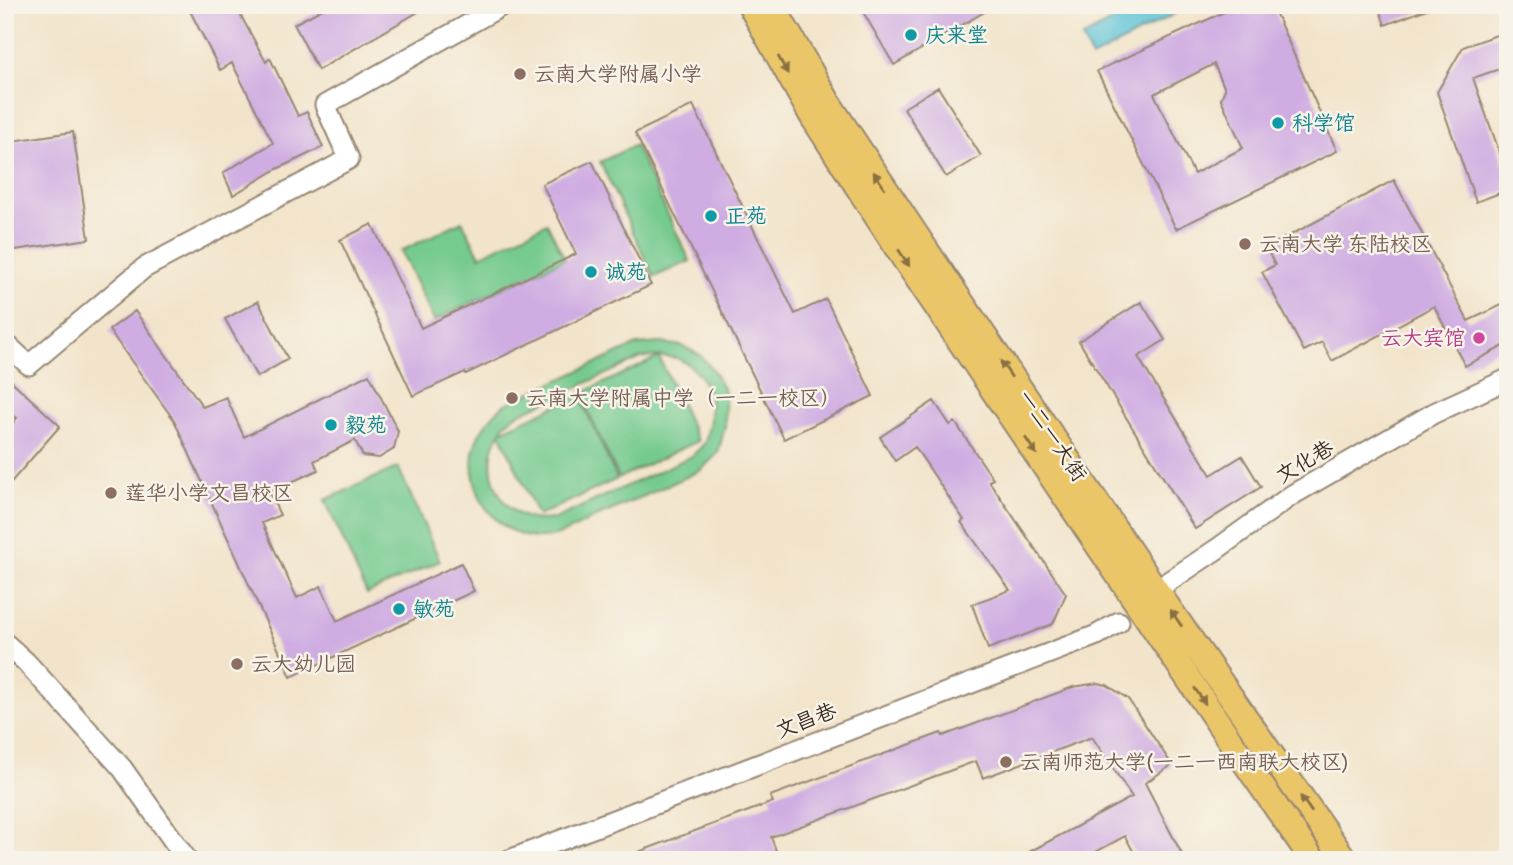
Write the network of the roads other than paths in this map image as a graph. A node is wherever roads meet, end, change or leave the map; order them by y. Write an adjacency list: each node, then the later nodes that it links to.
1 (503, 5): 4 (street)
2 (750, 5): 6 (main road, 一二一大街, one-way to 6)
3 (772, 5): 6 (main road, 一二一大街, one-way to 3)
4 (5, 343)
5 (1508, 379): 6 (street, 文化巷)
6 (1147, 596): 11 (main road, 一二一大街, one-way to 11); 12 (main road, 一二一大街, one-way to 6)
7 (1119, 622): 10 (street, 文昌巷)
8 (5, 643): 9 (street)
9 (187, 860)
10 (509, 860)
11 (1313, 860)
12 (1345, 860)

